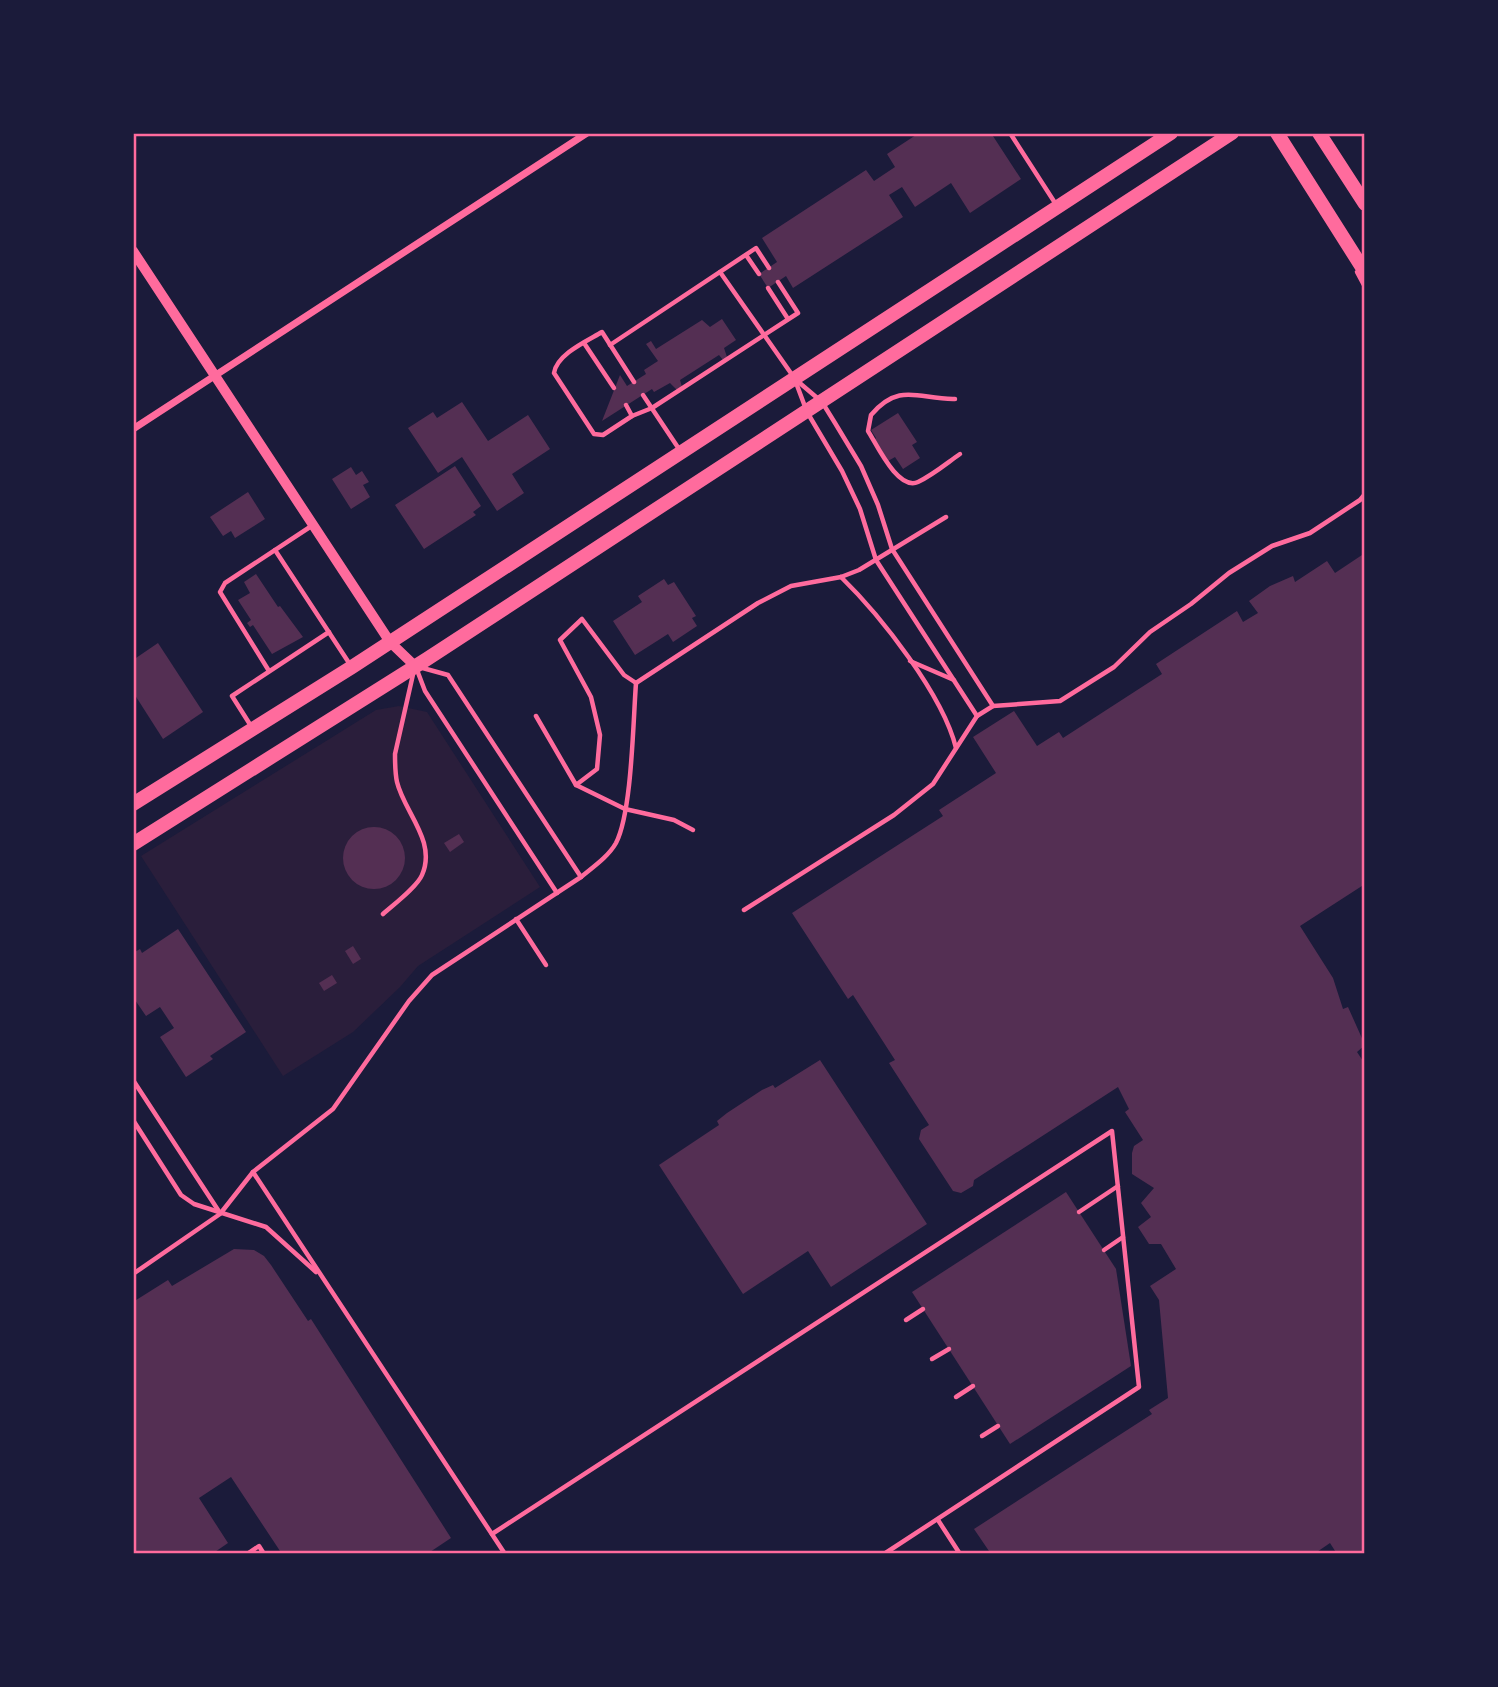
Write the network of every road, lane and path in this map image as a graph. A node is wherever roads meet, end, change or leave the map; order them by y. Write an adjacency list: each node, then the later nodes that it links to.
1 (587, 133): 23 (street)
2 (1010, 133): 8 (lane)
3 (1171, 133): 8 (main road)
4 (1232, 133): 29 (main road)
5 (1277, 133): 9 (main road)
6 (1319, 133): 7 (main road)
7 (1364, 200)
8 (1059, 208): 24 (main road)
9 (1331, 221): 14 (main road); 17 (lane)
10 (133, 251): 23 (street)
11 (746, 255): 12 (lane); 13 (lane); 15 (lane)
12 (769, 268)
13 (720, 272): 20 (lane); 22 (lane)
14 (1365, 272)
15 (758, 274)
16 (778, 282): 19 (lane)
17 (1365, 287)
18 (768, 288): 19 (lane)
19 (788, 320): 20 (lane)
20 (764, 336): 24 (lane); 31 (lane)
21 (584, 343): 22 (lane); 26 (lane); 33 (lane)
22 (610, 345): 25 (lane)
23 (215, 375): 34 (street); 39 (street)
24 (795, 379): 29 (lane); 32 (lane); 35 (main road)
25 (635, 382)
26 (614, 388)
27 (643, 395): 31 (lane)
28 (955, 399): 36 (lane)
29 (822, 402): 32 (main road); 41 (lane)
30 (626, 405): 33 (lane)
31 (652, 408): 33 (lane); 35 (lane)
32 (807, 412): 42 (lane); 47 (main road)
33 (632, 415)
34 (133, 429)
35 (680, 452): 45 (main road)
36 (960, 454)
37 (1365, 494): 52 (lane)
38 (946, 517): 41 (lane)
39 (313, 525): 40 (lane); 45 (street)
40 (275, 550): 44 (lane); 49 (lane)
41 (892, 550): 42 (lane); 52 (lane)
42 (876, 560): 43 (lane); 50 (lane)
43 (841, 577): 46 (lane); 51 (lane)
44 (329, 632): 48 (lane); 49 (lane)
45 (390, 642): 47 (street); 48 (main road)
46 (909, 660): 50 (lane); 56 (lane)
47 (415, 666): 61 (main road); 62 (lane); 63 (lane); 65 (lane)
48 (352, 667): 55 (main road)
49 (269, 671): 55 (lane)
50 (954, 680): 54 (lane)
51 (636, 683): 57 (lane); 59 (lane)
52 (993, 706): 54 (lane)
53 (536, 716): 57 (lane)
54 (977, 716): 56 (lane)
55 (253, 729): 58 (main road)
56 (956, 749): 64 (lane)
57 (576, 785): 59 (lane)
58 (133, 804)
59 (625, 809): 60 (lane); 62 (lane)
60 (693, 830)
61 (133, 844)
62 (581, 877): 63 (lane)
63 (557, 893): 66 (lane)
64 (744, 910)
65 (383, 914)
66 (516, 919): 67 (lane); 70 (lane)
67 (545, 965)
68 (133, 1080): 73 (lane)
69 (133, 1121): 73 (lane)
70 (253, 1172): 73 (lane); 77 (lane)
71 (1118, 1186): 72 (lane); 74 (lane); 91 (lane)
72 (1079, 1212)
73 (220, 1214): 76 (lane); 77 (lane)
74 (1123, 1237): 75 (lane); 78 (lane)
75 (1104, 1250)
76 (133, 1274)
77 (324, 1279): 91 (lane)
78 (1129, 1291): 79 (lane); 83 (lane)
79 (1119, 1292)
80 (923, 1309): 81 (lane)
81 (906, 1320)
82 (1127, 1341): 83 (lane)
83 (1134, 1341): 90 (lane)
84 (949, 1349): 85 (lane)
85 (932, 1359)
86 (973, 1386): 87 (lane)
87 (956, 1397)
88 (998, 1426): 89 (lane)
89 (982, 1436)
90 (937, 1519): 95 (lane); 96 (lane)
91 (492, 1534): 94 (lane)
92 (247, 1554): 93 (lane)
93 (264, 1554)
94 (505, 1554)
95 (884, 1554)
96 (960, 1554)

